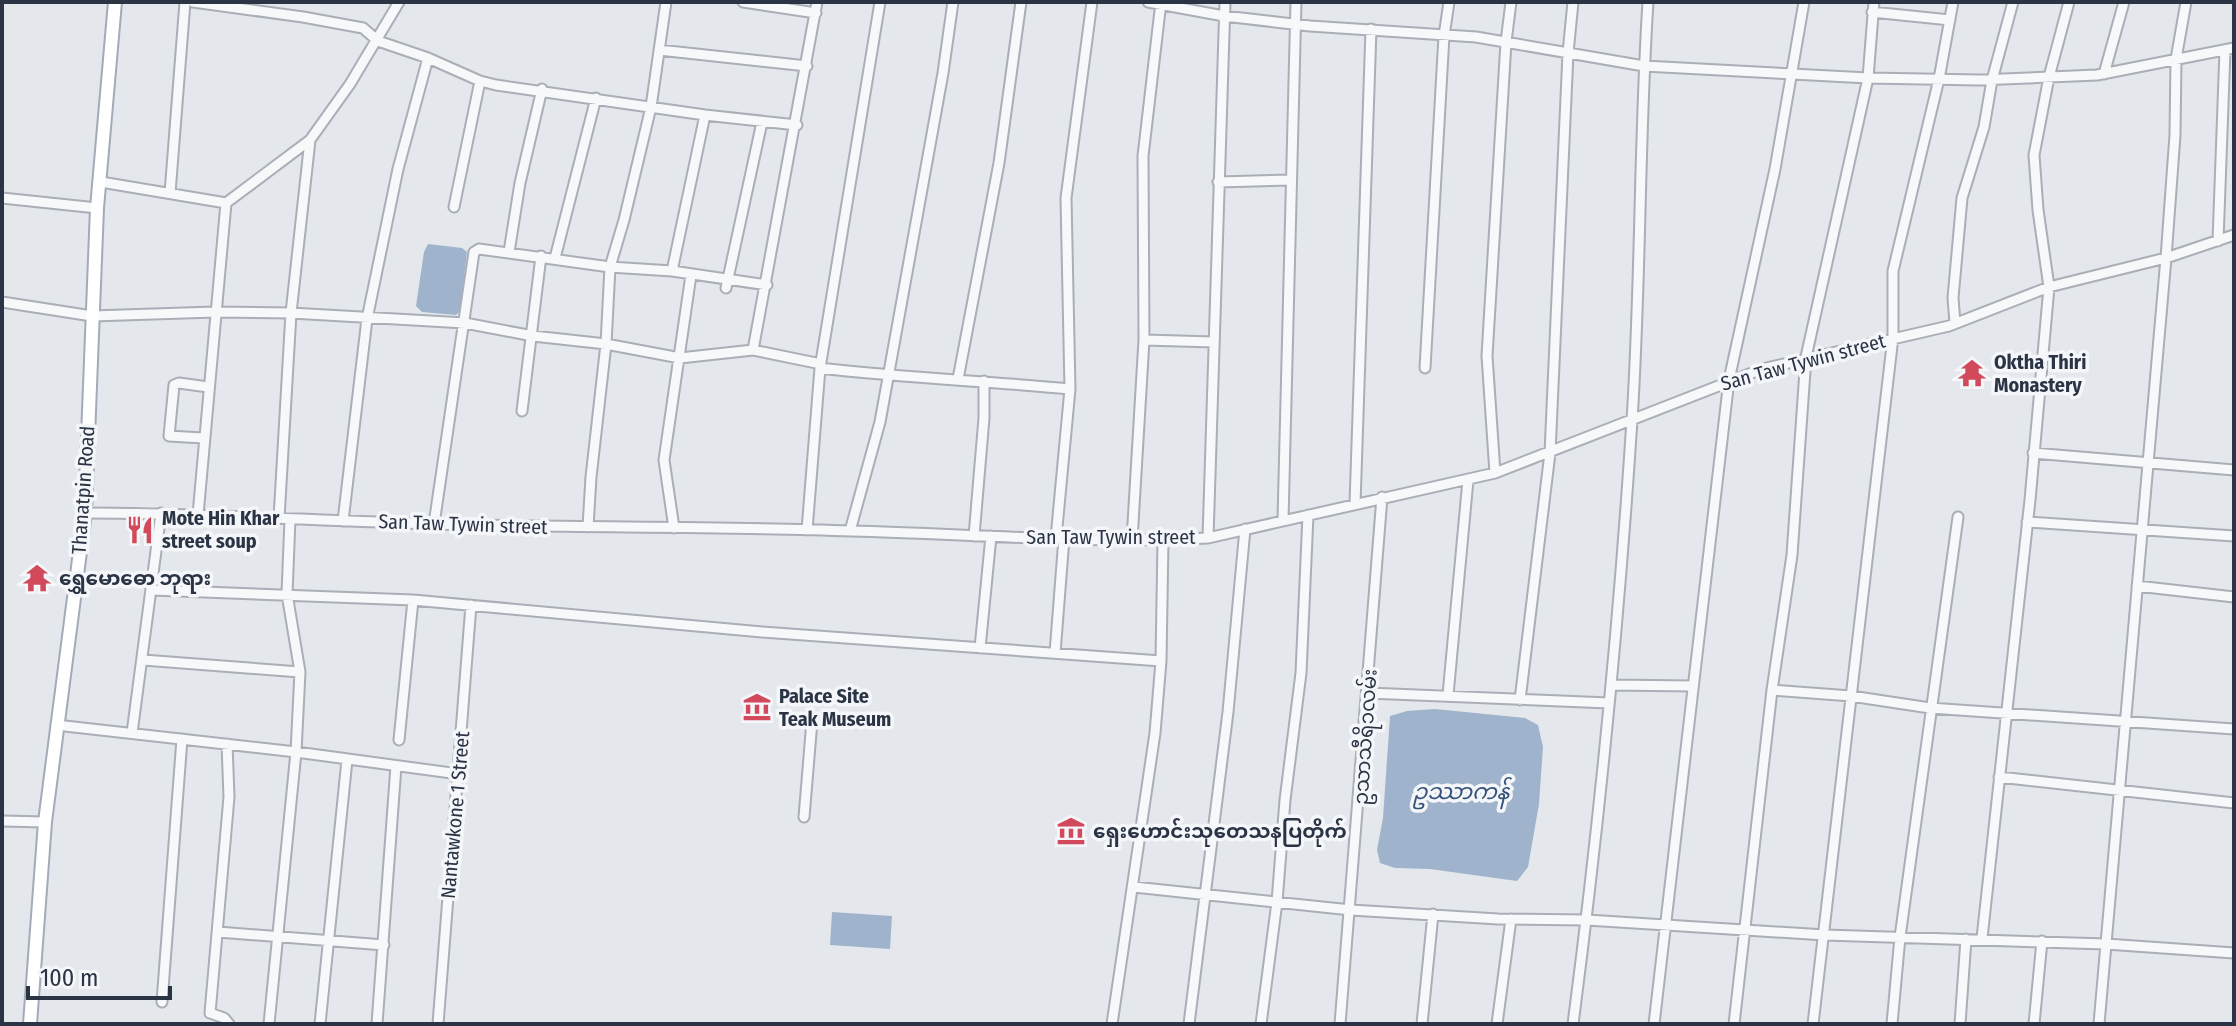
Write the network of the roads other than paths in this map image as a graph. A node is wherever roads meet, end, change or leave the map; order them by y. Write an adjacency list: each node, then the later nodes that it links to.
1 (115, 2): 56 (main road, Thanatpin Road)
2 (185, 2): 58 (street)
3 (193, 2): 32 (street)
4 (399, 2): 32 (street)
5 (666, 2): 35 (street)
6 (743, 2): 25 (street)
7 (880, 2): 90 (street)
8 (953, 2): 92 (street)
9 (1021, 2): 93 (street)
10 (1092, 2): 97 (street)
11 (1148, 2): 24 (street)
12 (1225, 2): 27 (street)
13 (1296, 2): 29 (street)
14 (1449, 2): 31 (street)
15 (1511, 2): 33 (street)
16 (1573, 2): 36 (street)
17 (1648, 2): 40 (street)
18 (1804, 2): 41 (street)
19 (1953, 2): 28 (street)
20 (2013, 2): 46 (street)
21 (2069, 2): 43 (street)
22 (2124, 2): 42 (street)
23 (2186, 2): 38 (street)
24 (1161, 3): 27 (street); 84 (street)
25 (816, 7): 39 (street)
26 (1873, 7): 28 (street); 44 (street)
27 (1224, 16): 29 (street); 57 (street)
28 (1950, 20): 45 (street)
29 (1295, 23): 30 (street); 55 (street)
30 (1371, 29): 31 (street); 108 (street)
31 (1444, 36): 33 (street); 91 (street)
32 (378, 41): 37 (street); 54 (street)
33 (1506, 42): 36 (street); 105 (street)
34 (2230, 49): 38 (street); 64 (street)
35 (659, 50): 39 (street); 50 (street)
36 (1568, 53): 40 (street); 101 (street)
37 (428, 58): 47 (street); 79 (street)
38 (2176, 59): 42 (street); 68 (street)
39 (807, 66): 53 (street)
40 (1644, 66): 41 (street); 99 (street)
41 (1793, 73): 44 (street); 94 (street)
42 (2104, 74): 43 (street)
43 (2049, 77): 46 (street); 74 (street)
44 (1868, 78): 45 (street); 88 (street)
45 (1939, 79): 46 (street); 83 (street)
46 (1992, 80): 81 (street)
47 (480, 81): 48 (street); 61 (street)
48 (542, 89): 49 (street); 65 (street)
49 (596, 98): 50 (street); 67 (street)
50 (651, 107): 51 (street); 69 (street)
51 (705, 115): 52 (street); 70 (street)
52 (762, 122): 53 (street); 72 (street)
53 (797, 125): 73 (street)
54 (310, 140): 60 (street); 77 (street)
55 (1291, 180): 57 (street); 116 (street)
56 (101, 182): 58 (street); 62 (main road, Thanatpin Road)
57 (1218, 182): 85 (street)
58 (170, 193): 60 (street)
59 (2, 198): 62 (street)
60 (226, 203): 76 (street)
61 (454, 207)
62 (97, 208): 78 (main road, Thanatpin Road)
63 (2234, 235): 64 (street, San Taw Tywin street)
64 (2218, 241): 68 (street, San Taw Tywin street)
65 (509, 252): 66 (street); 80 (street)
66 (541, 256): 67 (street); 82 (street)
67 (555, 258): 69 (street)
68 (2166, 258): 74 (street, San Taw Tywin street); 103 (street)
69 (610, 267): 70 (street); 86 (street)
70 (672, 271): 71 (street)
71 (691, 275): 72 (street); 89 (street)
72 (727, 284): 73 (street)
73 (767, 285): 87 (street)
74 (2049, 287): 81 (street, San Taw Tywin street); 102 (street)
75 (2, 302): 78 (street)
76 (215, 312): 77 (street); 78 (street); 96 (street)
77 (291, 313): 79 (street); 114 (street)
78 (92, 316): 109 (main road, Thanatpin Road)
79 (367, 319): 80 (street); 117 (street)
80 (465, 323): 82 (street); 119 (street)
81 (1955, 323): 83 (street, San Taw Tywin street)
82 (533, 336): 86 (street); 98 (street)
83 (1893, 337): 88 (street, San Taw Tywin street); 149 (street)
84 (1144, 340): 85 (street); 131 (street)
85 (1214, 342): 130 (street)
86 (606, 344): 89 (street); 120 (street)
87 (753, 350): 89 (street); 90 (street)
88 (1806, 357): 94 (street, San Taw Tywin street); 146 (street)
89 (680, 358): 121 (street)
90 (820, 366): 92 (street); 123 (street)
91 (1425, 368)
92 (887, 376): 93 (street); 125 (street)
93 (958, 379): 95 (street)
94 (1729, 380): 99 (street, San Taw Tywin street); 145 (street)
95 (984, 381): 97 (street); 126 (street)
96 (208, 387): 100 (street); 100 (street)
97 (1070, 389): 129 (street)
98 (522, 411)
99 (1632, 418): 101 (street, San Taw Tywin street); 144 (street)
100 (203, 438): 111 (street)
101 (1550, 453): 105 (street, San Taw Tywin street); 150 (street)
102 (2033, 453): 103 (street); 118 (street)
103 (2147, 462): 104 (street); 124 (street)
104 (2234, 470)
105 (1495, 473): 106 (street, San Taw Tywin street)
106 (1468, 480): 107 (street, San Taw Tywin street); 148 (street)
107 (1382, 497): 108 (street, San Taw Tywin street); 147 (street, ဥသာသီရိ၁လမ်း)
108 (1355, 504): 112 (street, San Taw Tywin street)
109 (85, 513): 110 (street, San Taw Tywin street); 156 (main road, Thanatpin Road)
110 (161, 513): 111 (street, San Taw Tywin street); 134 (street)
111 (198, 515): 114 (street, San Taw Tywin street)
112 (1308, 515): 116 (street, San Taw Tywin street); 174 (street)
113 (1958, 517): 152 (street)
114 (279, 518): 115 (street, San Taw Tywin street)
115 (290, 519): 117 (street, San Taw Tywin street); 135 (street)
116 (1283, 520): 122 (street, San Taw Tywin street)
117 (343, 521): 119 (street, San Taw Tywin street)
118 (2027, 522): 124 (street); 153 (street)
119 (434, 524): 120 (street, San Taw Tywin street)
120 (588, 527): 121 (street, San Taw Tywin street)
121 (674, 528): 123 (street, San Taw Tywin street)
122 (1245, 529): 130 (street, San Taw Tywin street); 173 (street)
123 (807, 530): 125 (street, San Taw Tywin street)
124 (2141, 530): 128 (street); 133 (street)
125 (850, 531): 126 (street, San Taw Tywin street)
126 (974, 536): 127 (street, San Taw Tywin street)
127 (991, 536): 129 (street, San Taw Tywin street); 139 (street)
128 (2234, 536)
129 (1060, 538): 131 (street, San Taw Tywin street); 140 (street)
130 (1208, 538): 132 (street, San Taw Tywin street)
131 (1132, 540): 132 (street, San Taw Tywin street)
132 (1163, 540): 142 (street)
133 (2137, 586): 136 (street); 155 (street)
134 (152, 590): 135 (street); 141 (street)
135 (287, 594): 137 (street); 143 (street)
136 (2234, 597)
137 (413, 600): 138 (street); 160 (street)
138 (471, 605): 139 (street); 165 (street, Nantawkone 1 Street)
139 (980, 648): 140 (street)
140 (1055, 653): 142 (street)
141 (143, 660): 143 (street); 158 (street)
142 (1161, 661): 172 (street)
143 (300, 672): 162 (street)
144 (1611, 685): 145 (street); 151 (street)
145 (1693, 686): 179 (street)
146 (1772, 690): 149 (street); 180 (street)
147 (1368, 693): 148 (street); 175 (street, ဥသာသီရိ၁လမ်း)
148 (1448, 695): 150 (street)
149 (1851, 696): 152 (street); 182 (street)
150 (1520, 700): 151 (street)
151 (1609, 703): 178 (street)
152 (1930, 708): 153 (street); 184 (street)
153 (2006, 713): 155 (street); 166 (street)
154 (812, 721): 169 (street)
155 (2125, 722): 157 (street); 167 (street)
156 (56, 725): 158 (street); 171 (main road, Thanatpin Road)
157 (2234, 729)
158 (132, 733): 159 (street)
159 (182, 739): 161 (street); 192 (street)
160 (399, 740)
161 (227, 744): 162 (street); 181 (street)
162 (296, 752): 163 (street); 183 (street)
163 (347, 760): 164 (street); 187 (street)
164 (396, 766): 165 (street); 190 (street)
165 (459, 774): 198 (street, Nantawkone 1 Street)
166 (1999, 777): 167 (street); 185 (street)
167 (2119, 789): 168 (street); 189 (street)
168 (2234, 803)
169 (804, 817)
170 (2, 821): 171 (street)
171 (45, 822): 193 (main road, Thanatpin Road)
172 (1134, 887): 173 (street); 199 (street)
173 (1205, 896): 174 (street); 200 (street)
174 (1277, 902): 175 (street); 201 (street)
175 (1351, 910): 176 (street); 202 (street, ဥသာသီရိ၁လမ်း)
176 (1433, 914): 177 (street); 203 (street)
177 (1511, 919): 178 (street); 204 (street)
178 (1587, 920): 179 (street); 205 (street)
179 (1665, 926): 180 (street); 206 (street)
180 (1743, 931): 182 (street); 207 (street)
181 (218, 932): 183 (street); 194 (street)
182 (1825, 935): 184 (street); 208 (street)
183 (277, 936): 187 (street); 195 (street)
184 (1900, 937): 186 (street); 209 (street)
185 (1982, 938): 186 (street); 188 (street)
186 (1966, 939): 210 (street)
187 (328, 941): 190 (street); 196 (street)
188 (2042, 941): 189 (street); 211 (street)
189 (2106, 944): 191 (street); 212 (street)
190 (384, 945): 197 (street)
191 (2234, 953)
192 (162, 1002)
193 (30, 1024)
194 (229, 1024)
195 (269, 1024)
196 (320, 1024)
197 (377, 1024)
198 (438, 1024)
199 (1112, 1024)
200 (1189, 1024)
201 (1261, 1024)
202 (1340, 1024)
203 (1422, 1024)
204 (1497, 1024)
205 (1573, 1024)
206 (1654, 1024)
207 (1734, 1024)
208 (1813, 1024)
209 (1892, 1024)
210 (1960, 1024)
211 (2034, 1024)
212 (2099, 1024)

